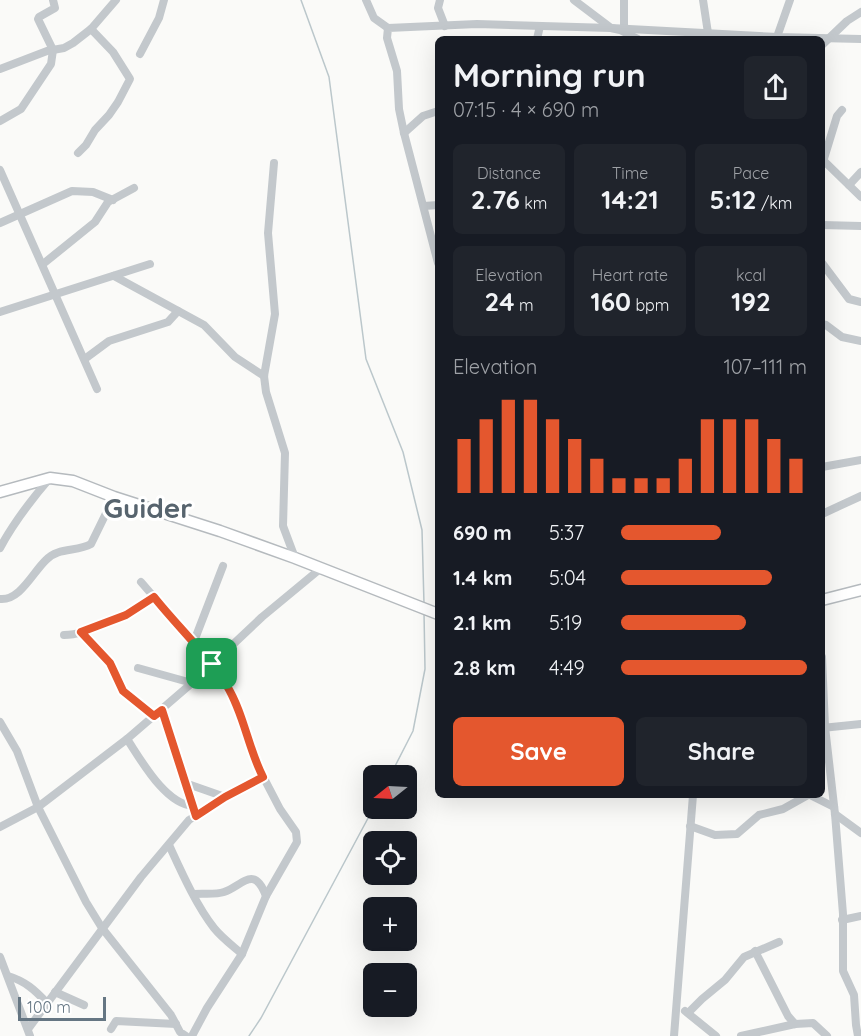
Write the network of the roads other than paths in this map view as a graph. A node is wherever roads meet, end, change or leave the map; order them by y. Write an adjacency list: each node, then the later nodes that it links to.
1 (53, 0): 26 (street)
2 (116, 0): 14 (street)
3 (164, 0): 27 (street)
4 (366, 0): 13 (street)
5 (440, 0): 11 (street)
6 (574, 0): 15 (street)
7 (624, 0): 15 (street)
8 (703, 0): 16 (street)
9 (790, 0): 21 (street)
10 (861, 12): 23 (street)
11 (445, 26): 12 (street); 13 (street)
12 (540, 26): 15 (street); 17 (street)
13 (388, 28): 32 (street)
14 (91, 29): 26 (street); 33 (street)
15 (618, 29): 16 (street); 18 (street); 19 (street)
16 (708, 33): 20 (street)
17 (538, 36)
18 (622, 36)
19 (632, 36)
20 (760, 36)
21 (777, 36)
22 (825, 38): 23 (street)
23 (831, 38): 24 (street); 25 (street)
24 (861, 39)
25 (825, 43)
26 (53, 50): 28 (street); 31 (street)
27 (140, 54)
28 (0, 69)
29 (842, 110): 34 (street)
30 (435, 112): 32 (street)
31 (0, 122)
32 (404, 133): 44 (street)
33 (78, 153)
34 (825, 155)
35 (274, 163): 61 (street)
36 (825, 164): 39 (street)
37 (0, 170): 45 (street)
38 (861, 172): 39 (street)
39 (849, 185): 41 (street)
40 (134, 188): 42 (street)
41 (861, 196)
42 (113, 200): 45 (street); 50 (street)
43 (435, 205): 44 (street)
44 (424, 206): 49 (street)
45 (19, 214): 46 (street); 50 (street)
46 (0, 223)
47 (825, 225): 48 (street)
48 (861, 226)
49 (435, 251)
50 (43, 264): 54 (street)
51 (150, 264): 53 (street)
52 (825, 266): 55 (street)
53 (114, 276): 54 (street); 56 (street)
54 (57, 295): 57 (street); 60 (street)
55 (861, 302)
56 (177, 311): 60 (street); 61 (street)
57 (0, 312)
58 (825, 325): 59 (street)
59 (861, 341)
60 (86, 358): 62 (street)
61 (264, 376): 71 (street)
62 (98, 389)
63 (861, 460): 64 (street)
64 (825, 466)
65 (50, 478): 66 (main road); 68 (main road); 70 (street)
66 (0, 492)
67 (861, 496): 69 (street)
68 (114, 497): 71 (main road); 77 (street)
69 (825, 513)
70 (0, 548)
71 (295, 558): 73 (main road)
72 (223, 566): 82 (street)
73 (320, 568): 79 (main road); 83 (street)
74 (141, 582): 76 (street)
75 (861, 590): 78 (main road)
76 (154, 597): 80 (street); 82 (street)
77 (0, 599)
78 (825, 599)
79 (435, 613)
80 (81, 632): 81 (street); 87 (street)
81 (64, 635)
82 (193, 644): 83 (street)
83 (212, 664): 85 (street); 93 (street)
84 (138, 668): 85 (street)
85 (192, 684): 86 (street)
86 (162, 710): 87 (street); 96 (street)
87 (154, 716): 92 (street)
88 (0, 722): 102 (street)
89 (861, 724): 90 (street)
90 (825, 728)
91 (825, 735): 94 (street)
92 (127, 739): 101 (street); 102 (street)
93 (263, 777): 97 (street); 110 (street)
94 (831, 778): 95 (street); 103 (street)
95 (825, 782)
96 (185, 783): 97 (street); 101 (street)
97 (225, 797): 104 (street)
98 (693, 798): 105 (street)
99 (803, 798): 105 (street)
100 (814, 798): 103 (street)
101 (193, 806): 104 (street)
102 (38, 807): 106 (street); 113 (street)
103 (835, 810): 107 (street); 112 (street)
104 (196, 816): 108 (street)
105 (690, 826): 122 (street)
106 (0, 827)
107 (861, 833)
108 (169, 845): 109 (street); 113 (street)
109 (194, 894): 110 (street); 116 (street)
110 (266, 896): 116 (street)
111 (861, 916): 112 (street)
112 (842, 920): 134 (street)
113 (102, 928): 119 (street); 124 (street)
114 (779, 942): 115 (street)
115 (755, 951): 123 (street); 125 (street)
116 (242, 954): 129 (street)
117 (0, 957): 118 (street)
118 (8, 976): 120 (street); 127 (street)
119 (55, 992): 120 (street); 121 (street)
120 (47, 1003): 127 (street)
121 (84, 1005)
122 (677, 1006): 123 (street); 130 (street)
123 (688, 1013): 131 (street)
124 (176, 1024): 126 (street); 128 (street)
125 (795, 1024): 132 (street); 133 (street)
126 (111, 1029)
127 (29, 1033)
128 (186, 1036)
129 (192, 1036)
130 (674, 1036)
131 (716, 1036)
132 (741, 1036)
133 (826, 1036)
134 (858, 1036)

